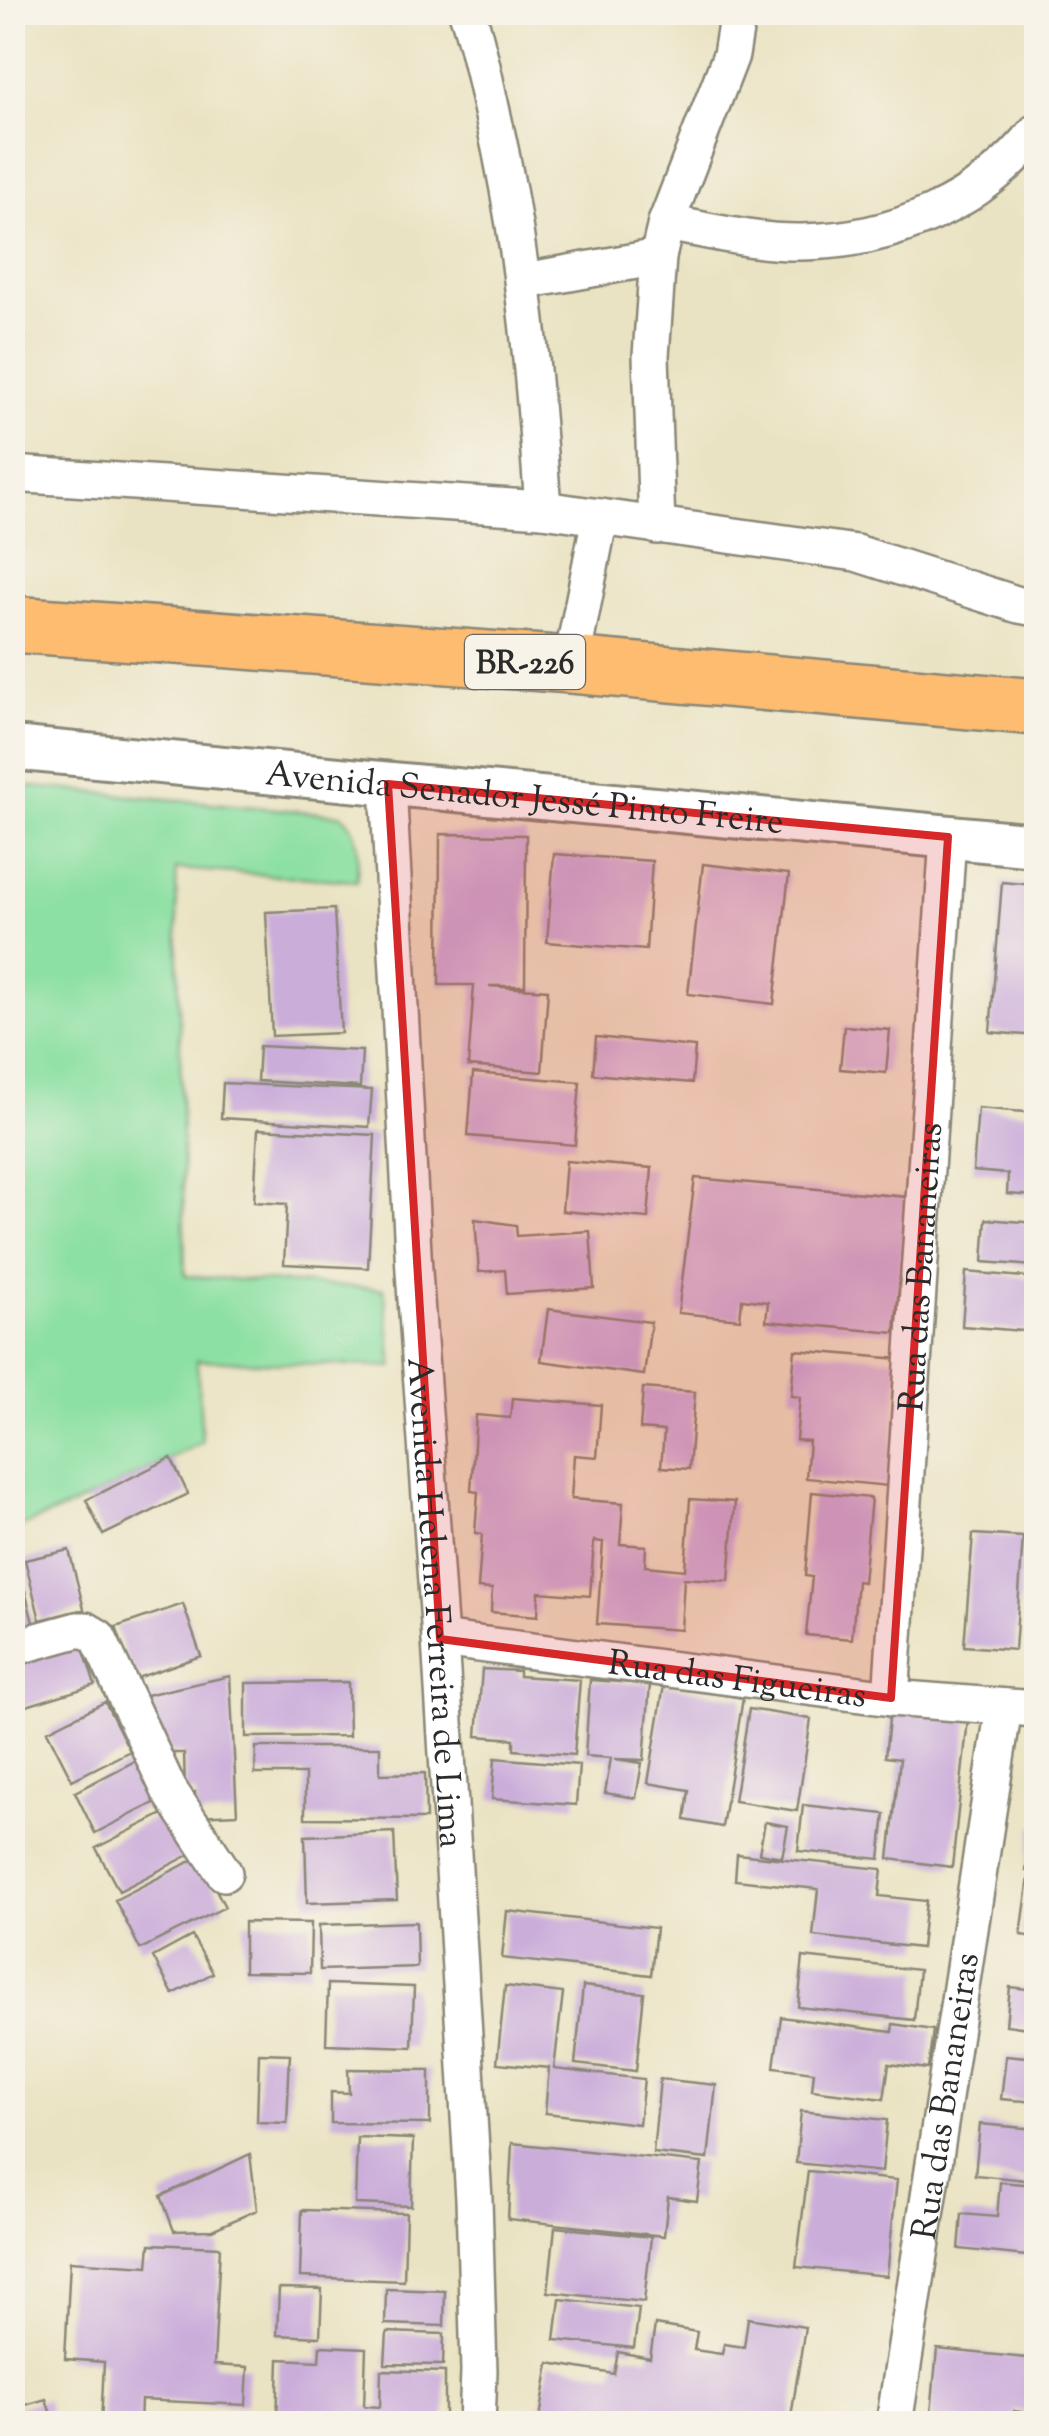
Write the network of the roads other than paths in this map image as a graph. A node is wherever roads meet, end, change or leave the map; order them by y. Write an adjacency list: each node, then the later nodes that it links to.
1 (467, 12): 5 (street)
2 (738, 12): 4 (street)
3 (1036, 132): 4 (street)
4 (662, 240): 5 (street); 9 (street)
5 (525, 281): 7 (street)
6 (12, 474): 7 (street)
7 (543, 508): 8 (street)
8 (600, 517): 9 (street); 12 (street)
9 (657, 526): 10 (street)
10 (1036, 608)
11 (12, 624): 12 (highway, BR-226)
12 (571, 665): 13 (highway, BR-226)
13 (1036, 706)
14 (12, 748): 15 (street, Avenida Senador Jessé Pinto Freire)
15 (388, 784): 16 (street, Avenida Senador Jessé Pinto Freire); 18 (street, Avenida Helena Ferreira de Lima)
16 (948, 836): 17 (street, Avenida Senador Jessé Pinto Freire); 20 (street, Rua das Bananeiras)
17 (1036, 845)
18 (440, 1639): 20 (street, Rua das Figueiras); 23 (street, Avenida Helena Ferreira de Lima)
19 (12, 1648): 22 (street)
20 (891, 1698): 21 (street, Rua das Figueiras)
21 (1020, 1708): 24 (street, Rua das Bananeiras)
22 (224, 1872)
23 (476, 2424)
24 (894, 2424)

